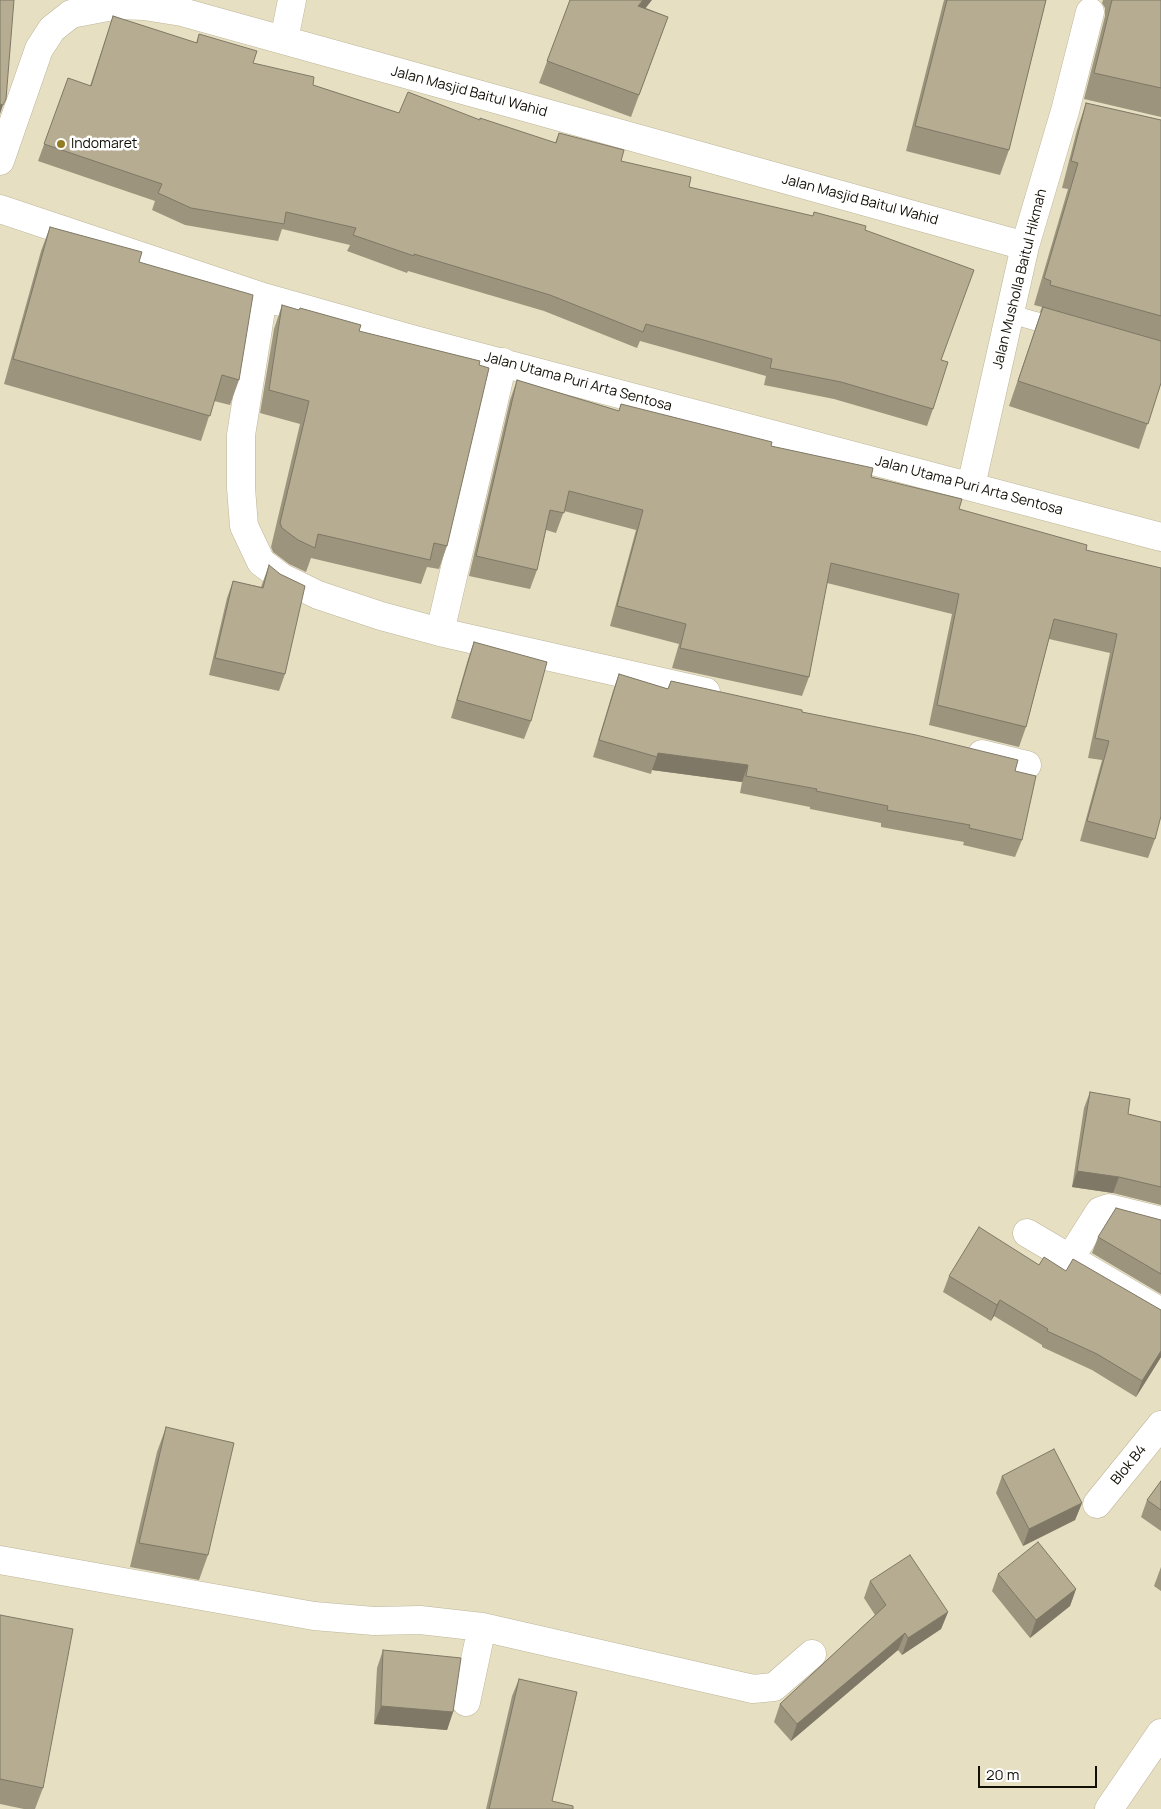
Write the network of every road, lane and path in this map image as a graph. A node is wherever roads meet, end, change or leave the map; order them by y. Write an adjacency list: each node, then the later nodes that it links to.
1 (292, 0): 4 (street)
2 (72, 7): 4 (street, Jalan Masjid Baitul Wahid); 5 (street, Jalan Masjid Baitul Wahid)
3 (1090, 12): 7 (street, Jalan Musholla Baitul Hikmah)
4 (284, 40): 7 (street, Jalan Masjid Baitul Wahid)
5 (0, 161)
6 (0, 209): 8 (street, Jalan Utama Puri Arta Sentosa)
7 (1025, 246): 9 (street, Jalan Musholla Baitul Hikmah)
8 (263, 297): 11 (street, Jalan Utama Puri Arta Sentosa); 14 (street)
9 (1010, 314): 10 (lane); 12 (street, Jalan Musholla Baitul Hikmah)
10 (1076, 333)
11 (502, 362): 12 (street, Jalan Utama Puri Arta Sentosa); 14 (street)
12 (971, 486): 13 (street, Jalan Utama Puri Arta Sentosa)
13 (1161, 537)
14 (440, 632): 15 (street)
15 (728, 696)
16 (960, 749): 17 (street)
17 (1026, 765)
18 (1161, 1221): 20 (street)
19 (1027, 1233): 20 (street)
20 (1070, 1258): 21 (street)
21 (1161, 1312)
22 (1161, 1425): 23 (street, Blok B4)
23 (1097, 1504)
24 (0, 1560): 25 (street)
25 (482, 1627): 26 (street); 27 (street)
26 (812, 1654)
27 (466, 1702)
28 (1161, 1733): 29 (street)
29 (1109, 1809)

